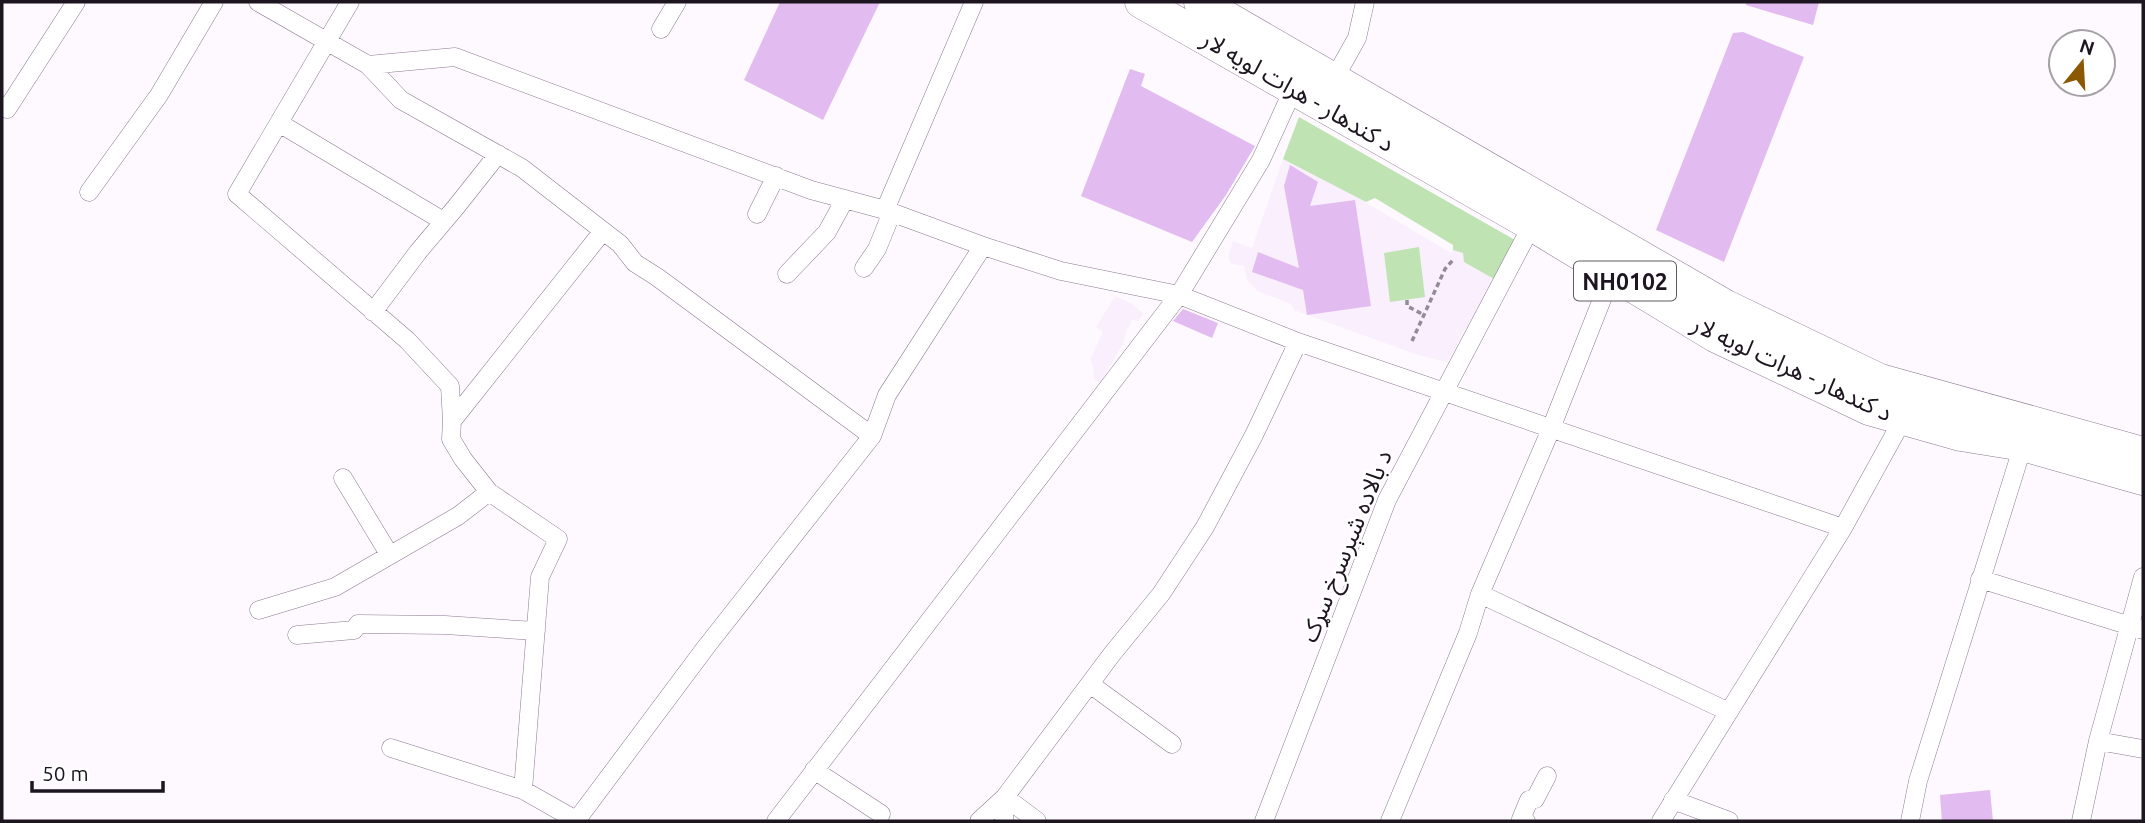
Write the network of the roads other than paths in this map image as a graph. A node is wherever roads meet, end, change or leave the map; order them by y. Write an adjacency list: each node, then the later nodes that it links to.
1 (76, 2): 15 (street)
2 (214, 2): 19 (street)
3 (258, 2): 11 (street)
4 (350, 2): 11 (street)
5 (677, 2): 10 (street)
6 (974, 2): 21 (street)
7 (1141, 2): 13 (highway, د کندهار - هرات لويه لار / NH0102)
8 (1200, 2): 13 (highway, د کندهار - هرات لويه لار / NH0102)
9 (1365, 2): 14 (street)
10 (661, 29)
11 (328, 41): 12 (street); 16 (street)
12 (368, 65): 17 (street); 18 (street)
13 (1300, 76): 14 (highway, د کندهار - هرات لويه لار / NH0102); 24 (highway, د کندهار - هرات لويه لار / NH0102); 30 (street)
14 (1334, 79): 37 (highway, د کندهار - هرات لويه لار / NH0102)
15 (2, 106)
16 (279, 124): 23 (street); 31 (street)
17 (498, 154): 23 (street); 25 (street)
18 (776, 176): 20 (street); 22 (street)
19 (89, 192)
20 (845, 199): 21 (street); 28 (street)
21 (888, 211): 26 (street); 27 (street)
22 (757, 214)
23 (443, 221): 31 (street)
24 (1532, 225): 29 (highway, د کندهار - هرات لويه لار / NH0102); 33 (street, د بالاده شېرسرخ سړک)
25 (603, 231): 35 (street); 38 (street)
26 (983, 247): 30 (street); 38 (street)
27 (864, 268)
28 (786, 274)
29 (1612, 274): 34 (highway, د کندهار - هرات لويه لار / NH0102); 36 (street)
30 (1179, 295): 32 (street); 58 (street)
31 (373, 312): 35 (street)
32 (1298, 342): 33 (street); 52 (street)
33 (1445, 391): 36 (street); 69 (street, د بالاده شېرسرخ سړک)
34 (1903, 419): 37 (highway, د کندهار - هرات لويه لار / NH0102); 43 (street)
35 (452, 421): 42 (street)
36 (1550, 429): 43 (street); 47 (street)
37 (2026, 434): 39 (highway, د کندهار - هرات لويه لار / NH0102); 41 (highway, د کندهار - هرات لويه لار / NH0102); 46 (street)
38 (872, 436): 64 (street)
39 (2143, 453)
40 (342, 478): 44 (street)
41 (2143, 479)
42 (489, 492): 44 (street); 50 (street)
43 (1843, 528): 53 (street)
44 (389, 554): 48 (street)
45 (2143, 577): 49 (street)
46 (1980, 579): 49 (street); 74 (street)
47 (1480, 594): 53 (street); 70 (street)
48 (259, 610)
49 (2137, 629): 54 (street)
50 (536, 631): 51 (street); 60 (street)
51 (297, 635)
52 (1090, 684): 55 (street); 61 (street)
53 (1729, 712): 62 (street)
54 (2098, 740): 57 (street); 75 (street)
55 (1172, 744)
56 (391, 748): 60 (street)
57 (2143, 748)
58 (814, 769): 63 (street); 65 (street)
59 (1547, 776): 71 (street)
60 (523, 790): 64 (street)
61 (1005, 797): 66 (street); 67 (street); 68 (street)
62 (1673, 800): 72 (street); 73 (street)
63 (881, 814)
64 (576, 821)
65 (776, 821)
66 (978, 821)
67 (1004, 821)
68 (1037, 821)
69 (1264, 821)
70 (1390, 821)
71 (1526, 821)
72 (1661, 821)
73 (1729, 821)
74 (1910, 821)
75 (2081, 821)

